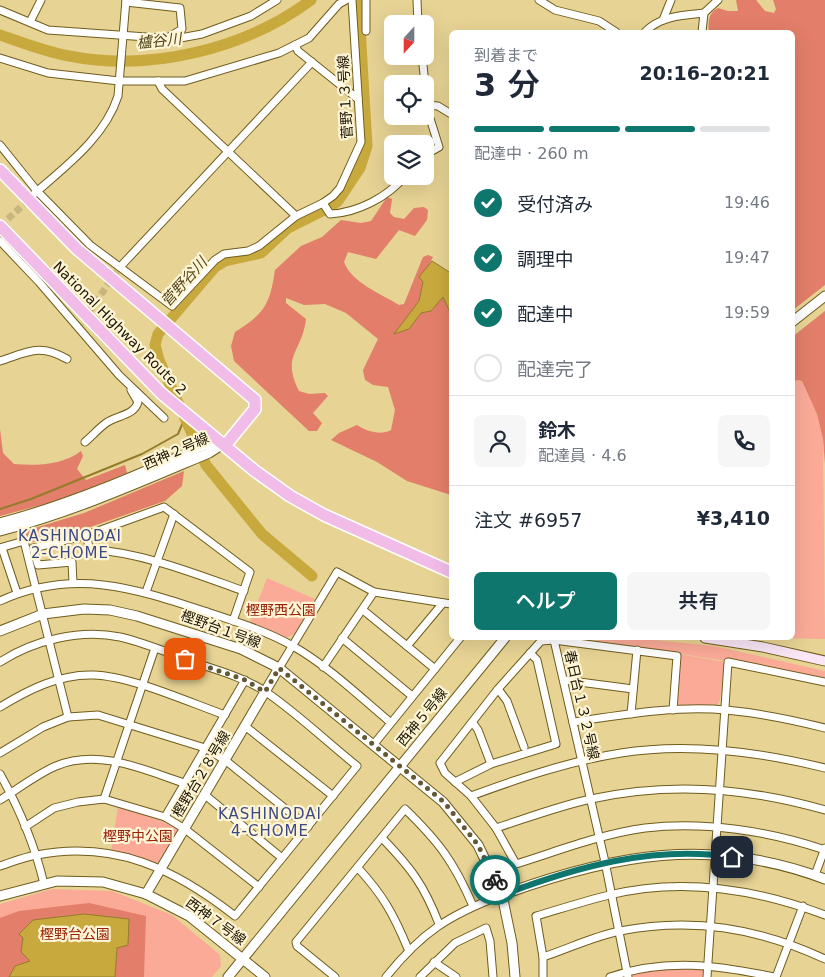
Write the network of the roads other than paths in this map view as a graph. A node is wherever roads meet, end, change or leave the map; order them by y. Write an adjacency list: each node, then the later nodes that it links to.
1 (41, 0): 15 (street)
2 (277, 0): 21 (street)
3 (345, 0): 22 (street)
4 (352, 0): 27 (street, 菅野１３号線)
5 (366, 0): 16 (street)
6 (417, 0): 13 (street)
7 (539, 0): 17 (street)
8 (671, 0): 14 (street)
9 (718, 0): 12 (street)
10 (126, 1): 20 (street); 21 (street)
11 (0, 10): 15 (street)
12 (704, 13): 14 (street); 19 (street)
13 (418, 15)
14 (663, 20): 18 (street)
15 (30, 22): 20 (street)
16 (366, 30)
17 (612, 30)
18 (647, 30)
19 (702, 30)
20 (122, 35): 21 (street); 25 (street)
21 (166, 38)
22 (295, 45): 24 (street); 26 (street)
23 (0, 58): 25 (street)
24 (312, 62): 27 (street); 32 (street)
25 (119, 80): 26 (street); 36 (street)
26 (158, 81): 32 (street)
27 (358, 99): 37 (street, 菅野１３号線)
28 (434, 106): 29 (street)
29 (449, 113)
30 (433, 125): 33 (street)
31 (0, 145): 36 (street)
32 (229, 151): 38 (street); 41 (street)
33 (434, 151)
34 (0, 170): 49 (highway, National Highway Route 2)
35 (397, 185): 37 (street)
36 (35, 194): 41 (street)
37 (323, 203): 38 (street, 菅野１３号線)
38 (296, 216): 41 (street, 菅野１３号線)
39 (0, 226): 49 (highway, National Highway Route 2)
40 (0, 241): 46 (street)
41 (120, 266)
42 (825, 296): 43 (street)
43 (795, 320)
44 (67, 359): 45 (street)
45 (0, 361)
46 (125, 382): 47 (street); 48 (street)
47 (164, 418)
48 (85, 442)
49 (223, 444): 50 (street, 西神２号線); 57 (highway, National Highway Route 2)
50 (192, 456): 52 (street, 西神２号線); 53 (street, 西神２号線)
51 (174, 514): 54 (street); 56 (street); 60 (street)
52 (0, 523)
53 (0, 531)
54 (87, 535): 56 (street); 58 (street)
55 (1, 548): 59 (street); 63 (street)
56 (157, 560): 60 (street); 61 (street)
57 (449, 571)
58 (74, 583): 59 (street); 61 (street)
59 (36, 589): 63 (street); 68 (street)
60 (244, 591): 69 (street)
61 (146, 592): 69 (street)
62 (374, 592): 65 (street); 67 (street); 77 (street)
63 (16, 593): 64 (street)
64 (0, 601)
65 (443, 603): 66 (street); 78 (street)
66 (449, 604)
67 (363, 610): 71 (street); 78 (street)
68 (43, 614): 70 (street, 樫野台１号線); 72 (street); 85 (street, 樫野台１号線)
69 (233, 621): 77 (street)
70 (0, 631)
71 (342, 638): 84 (street); 95 (street)
72 (50, 640): 79 (street); 83 (street); 87 (street)
73 (458, 640): 86 (street)
74 (503, 640): 117 (street, 西神５号線)
75 (554, 640): 80 (street, 春日台１３２号線); 81 (street); 89 (street, 春日台１３２号線)
76 (718, 640): 82 (main road)
77 (292, 646): 84 (street); 85 (street)
78 (408, 646): 86 (street)
79 (155, 648): 88 (street); 91 (street)
80 (637, 650): 93 (street); 97 (street, 春日台１３２号線)
81 (530, 653): 92 (street); 116 (street)
82 (825, 661)
83 (0, 662)
84 (323, 667): 102 (street)
85 (279, 668): 94 (street, 樫野台２８号線); 108 (street, 樫野台１号線)
86 (435, 669): 95 (street)
87 (60, 679): 91 (street); 96 (street); 101 (street)
88 (245, 680): 94 (street); 100 (street)
89 (564, 680): 93 (street); 103 (street, 春日台１３２号線)
90 (825, 682): 98 (street)
91 (143, 687): 100 (street); 104 (street)
92 (498, 689): 105 (street); 109 (street)
93 (633, 689): 99 (street)
94 (265, 692): 106 (street, 樫野台２８号線); 125 (street)
95 (412, 696): 102 (street)
96 (0, 707)
97 (673, 710): 98 (street); 99 (street)
98 (725, 710): 107 (street); 111 (street)
99 (631, 714): 103 (street)
100 (225, 715): 110 (street)
101 (68, 717): 104 (street); 112 (street)
102 (390, 722): 108 (street)
103 (573, 722): 115 (street, 春日台１３２号線)
104 (130, 723): 110 (street); 114 (street)
105 (473, 723): 116 (street); 120 (street)
106 (245, 726): 113 (street, 樫野台２８号線); 125 (street)
107 (825, 728)
108 (374, 744): 117 (street, 樫野台１号線)
109 (524, 747)
110 (206, 748): 113 (street); 121 (street)
111 (722, 751): 115 (street); 118 (street); 122 (street)
112 (0, 753)
113 (225, 760): 124 (street, 樫野台２８号線); 133 (street)
114 (117, 761): 121 (street); 123 (street); 127 (street)
115 (583, 761): 126 (street); 128 (street, 春日台１３２号線)
116 (490, 764): 120 (street)
117 (401, 765): 154 (street, 樫野台１号線); 165 (street, 西神５号線)
118 (825, 768)
119 (0, 774): 123 (street)
120 (455, 782): 126 (street)
121 (184, 783): 131 (street)
122 (721, 790): 128 (street); 130 (street); 134 (street)
123 (11, 794): 129 (street); 132 (street)
124 (204, 795): 136 (street, 樫野台２８号線); 142 (street)
125 (333, 796): 133 (street)
126 (471, 796): 135 (street)
127 (104, 799): 131 (street); 132 (street)
128 (591, 799): 135 (street); 138 (street, 春日台１３２号線)
129 (0, 800)
130 (825, 810)
131 (165, 817): 136 (street)
132 (25, 827): 141 (street)
133 (308, 827): 142 (street)
134 (718, 827): 138 (street); 139 (street); 140 (street)
135 (496, 828): 138 (street)
136 (185, 829): 145 (street, 樫野台２８号線); 151 (street)
137 (382, 838): 146 (street); 156 (street); 159 (street)
138 (600, 838): 143 (street, 春日台１３２号線)
139 (825, 849): 147 (street)
140 (716, 854): 143 (street); 147 (street); 150 (street)
141 (36, 855): 144 (street); 145 (street); 149 (street)
142 (282, 858): 151 (street)
143 (605, 862): 153 (street, 春日台１３２号線); 154 (street)
144 (0, 866)
145 (160, 867): 151 (street); 152 (street, 樫野台２８号線)
146 (358, 868): 163 (street); 172 (street)
147 (815, 875): 148 (street)
148 (825, 879)
149 (44, 884): 152 (street, 西神７号線); 155 (street, 西神７号線)
150 (713, 886): 153 (street); 157 (street); 160 (street)
151 (259, 887)
152 (146, 894): 165 (street, 西神７号線)
153 (611, 894): 161 (street, 春日台１３２号線); 164 (street)
154 (502, 895): 156 (street); 177 (street, 樫野台１号線)
155 (0, 896)
156 (473, 906): 159 (street)
157 (802, 906): 158 (street); 162 (street)
158 (825, 915)
159 (439, 924): 163 (street)
160 (710, 925): 161 (street); 162 (street); 168 (street)
161 (618, 932): 164 (street); 169 (street, 春日台１３２号線)
162 (789, 942): 166 (street); 181 (street)
163 (408, 949): 173 (street)
164 (543, 957): 178 (street)
165 (244, 959): 170 (street, 西神５号線); 171 (street, 西神７号線)
166 (825, 959)
167 (434, 962): 174 (street); 175 (street); 176 (street)
168 (707, 965): 169 (street); 180 (street); 181 (street)
169 (628, 974): 179 (street)
170 (228, 977)
171 (265, 977)
172 (335, 977)
173 (386, 977)
174 (420, 977)
175 (456, 977)
176 (493, 977)
177 (515, 977)
178 (543, 977)
179 (610, 977)
180 (706, 977)
181 (775, 977)

